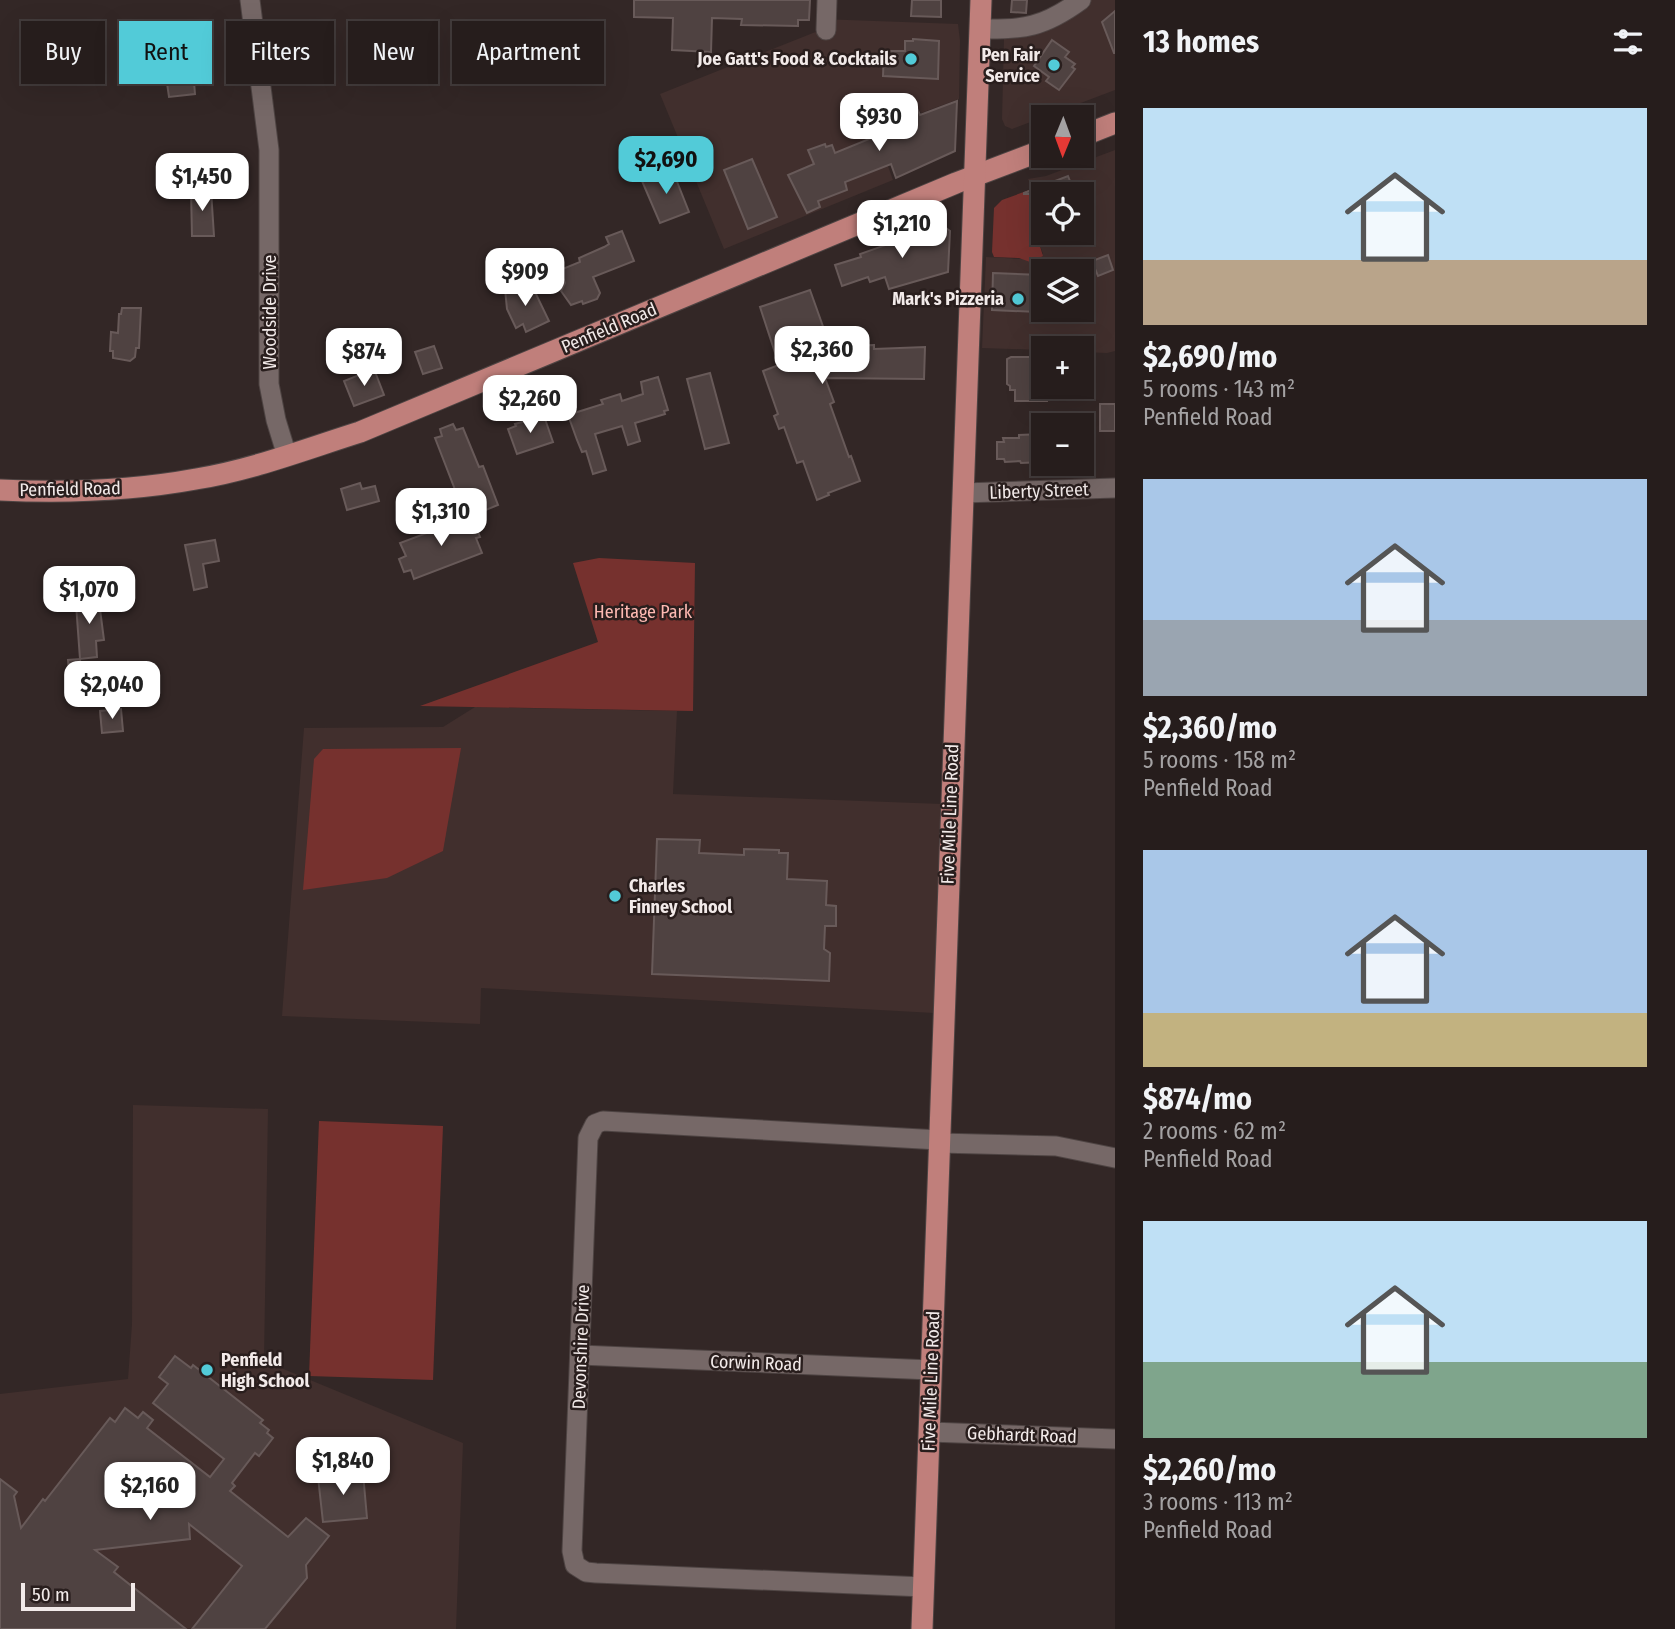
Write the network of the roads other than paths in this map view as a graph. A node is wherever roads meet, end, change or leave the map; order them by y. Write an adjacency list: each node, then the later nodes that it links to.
1 (250, 0): 11 (street, Woodside Drive)
2 (827, 0): 6 (street)
3 (981, 0): 5 (main road, Five Mile Line Road)
4 (1081, 0): 5 (street)
5 (980, 29): 10 (main road, Five Mile Line Road)
6 (826, 30)
7 (1115, 123): 8 (main road)
8 (1094, 131)
9 (1031, 154): 10 (main road, Penfield Road)
10 (975, 175): 11 (main road, Penfield Road); 14 (main road, Five Mile Line Road)
11 (287, 456): 13 (main road, Penfield Road)
12 (1115, 488): 14 (street, Liberty Street)
13 (0, 490)
14 (963, 493): 15 (main road, Five Mile Line Road)
15 (939, 1141): 16 (street); 17 (street, Devonshire Drive); 18 (main road, Five Mile Line Road)
16 (1115, 1158)
17 (580, 1355): 18 (street, Corwin Road); 21 (street, Devonshire Drive)
18 (931, 1370): 19 (main road, Five Mile Line Road)
19 (930, 1432): 20 (street, Gebhardt Road); 21 (main road, Five Mile Line Road)
20 (1115, 1439)
21 (924, 1587): 22 (main road, Five Mile Line Road)
22 (922, 1629)

